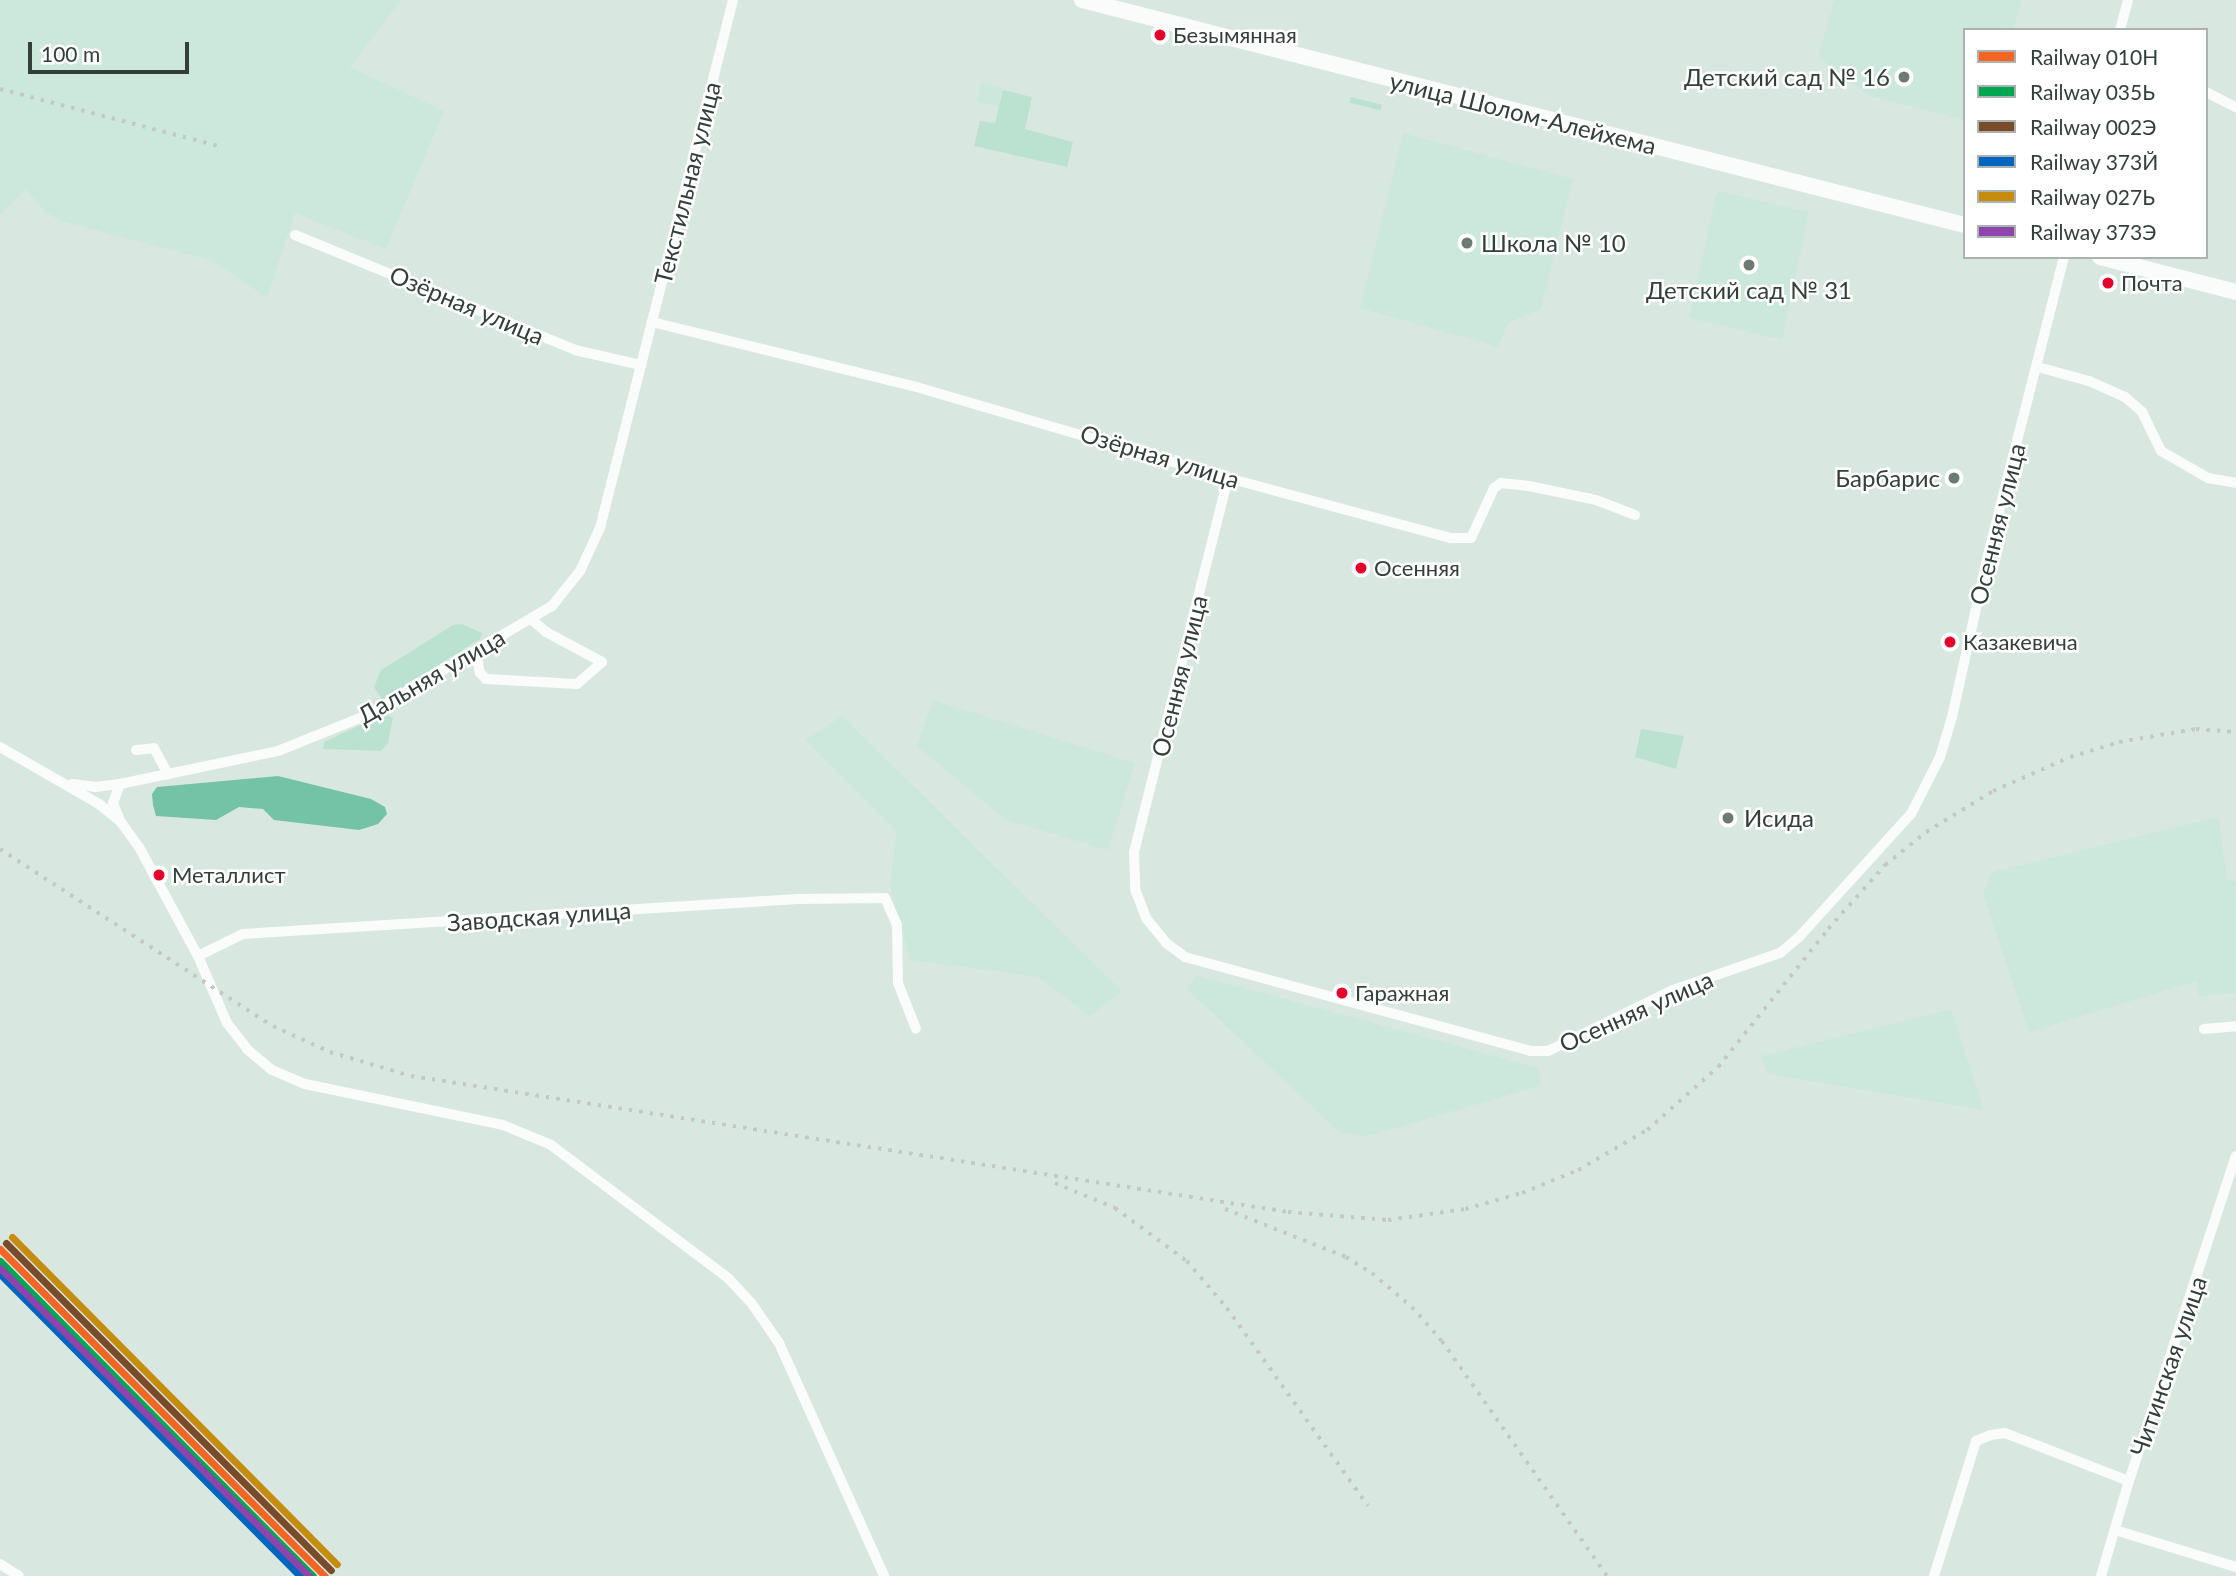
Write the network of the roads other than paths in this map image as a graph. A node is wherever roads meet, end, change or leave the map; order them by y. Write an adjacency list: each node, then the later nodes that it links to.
1 (733, 0): 12 (street, Текстильная улица)
2 (1082, 0): 7 (main road, улица Шолом-Алейхема)
3 (2128, 0): 4 (street)
4 (2121, 28)
5 (2208, 93): 6 (street)
6 (2236, 107)
7 (1963, 224)
8 (295, 235): 13 (street, Озёрная улица)
9 (2064, 259): 14 (street, Осенняя улица)
10 (2108, 259): 11 (main road)
11 (2236, 292)
12 (652, 323): 13 (street, Текстильная улица); 15 (street, Озёрная улица)
13 (641, 365): 18 (street, Дальняя улица)
14 (2038, 367): 15 (street, Осенняя улица); 16 (street)
15 (1228, 478): 17 (street, Озёрная улица)
16 (2236, 483)
17 (1635, 515)
18 (531, 619): 19 (street, Дальняя улица); 19 (street)
19 (476, 651): 22 (street, Дальняя улица)
20 (0, 747): 23 (street)
21 (135, 750): 22 (street)
22 (168, 774): 24 (street, Дальняя улица)
23 (54, 776): 24 (street, Дальняя улица); 25 (street)
24 (120, 784): 25 (street)
25 (120, 821): 26 (street)
26 (198, 956): 28 (street, Заводская улица); 36 (street)
27 (2236, 1026): 29 (street)
28 (916, 1029)
29 (2204, 1029)
30 (2236, 1156): 31 (street, Читинская улица)
31 (2129, 1481): 32 (street, Читинская улица); 37 (street)
32 (2115, 1530): 34 (street); 38 (street, Читинская улица)
33 (0, 1564): 35 (street)
34 (2236, 1567)
35 (19, 1576)
36 (884, 1576)
37 (1934, 1576)
38 (2101, 1576)

